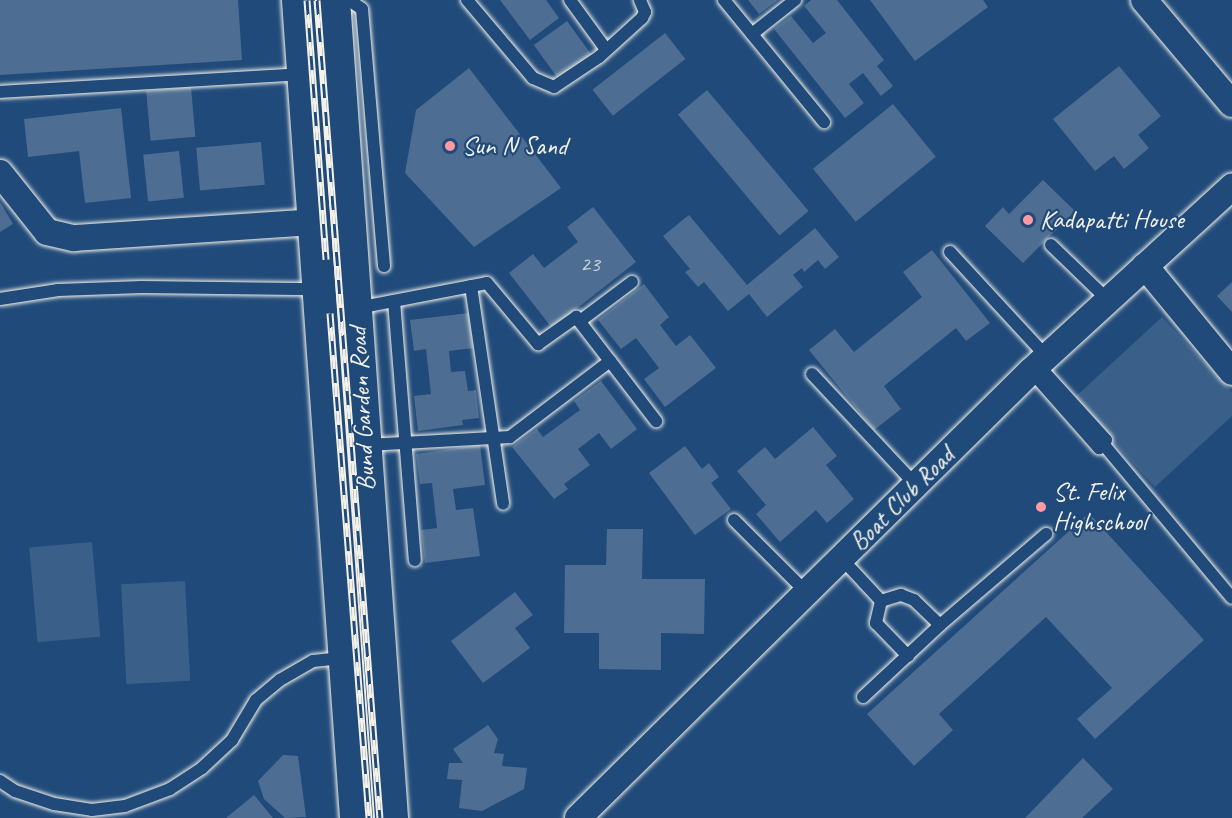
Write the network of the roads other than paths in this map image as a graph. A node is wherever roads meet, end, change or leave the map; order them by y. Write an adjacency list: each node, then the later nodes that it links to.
1 (297, 0): 11 (highway, Bund Garden Road)
2 (468, 0): 10 (lane)
3 (570, 0): 10 (lane)
4 (640, 0): 10 (lane)
5 (724, 0): 9 (lane)
6 (795, 0): 9 (lane)
7 (1144, 0): 13 (street)
8 (333, 1): 20 (lane); 28 (highway, Bund Garden Road)
9 (752, 34): 14 (lane)
10 (605, 48)
11 (303, 74): 12 (lane); 17 (highway, Bund Garden Road)
12 (0, 92)
13 (1232, 104)
14 (824, 122)
15 (0, 173): 17 (street)
16 (1232, 187): 21 (street, Boat Club Road)
17 (315, 222): 24 (highway, Bund Garden Road)
18 (1051, 245): 26 (lane)
19 (950, 252): 31 (lane)
20 (384, 266)
21 (1145, 266): 26 (street, Boat Club Road); 32 (street)
22 (632, 282): 29 (lane)
23 (471, 286): 27 (lane); 29 (lane); 35 (lane)
24 (317, 289): 25 (lane); 49 (highway, Bund Garden Road)
25 (0, 298)
26 (1108, 300): 31 (street, Boat Club Road)
27 (394, 301): 28 (lane); 36 (lane)
28 (356, 308): 37 (highway, Bund Garden Road)
29 (580, 321): 30 (lane)
30 (610, 361): 34 (lane); 35 (lane)
31 (1039, 364): 38 (street, Boat Club Road); 45 (lane)
32 (1232, 372)
33 (812, 374): 38 (lane)
34 (656, 421)
35 (491, 438): 36 (lane); 39 (lane)
36 (405, 443): 37 (lane); 43 (lane)
37 (362, 446): 53 (highway, Bund Garden Road)
38 (916, 485): 42 (street, Boat Club Road)
39 (503, 504)
40 (734, 520): 44 (lane)
41 (1046, 534): 47 (lane)
42 (842, 559): 44 (street, Boat Club Road); 46 (lane)
43 (415, 561)
44 (807, 593): 54 (street, Boat Club Road)
45 (1232, 598)
46 (881, 601): 47 (lane); 48 (lane)
47 (940, 626): 48 (lane)
48 (908, 656): 50 (lane)
49 (343, 658): 51 (lane); 52 (highway, Bund Garden Road)
50 (863, 697)
51 (0, 781)
52 (356, 818)
53 (391, 818)
54 (578, 818)

